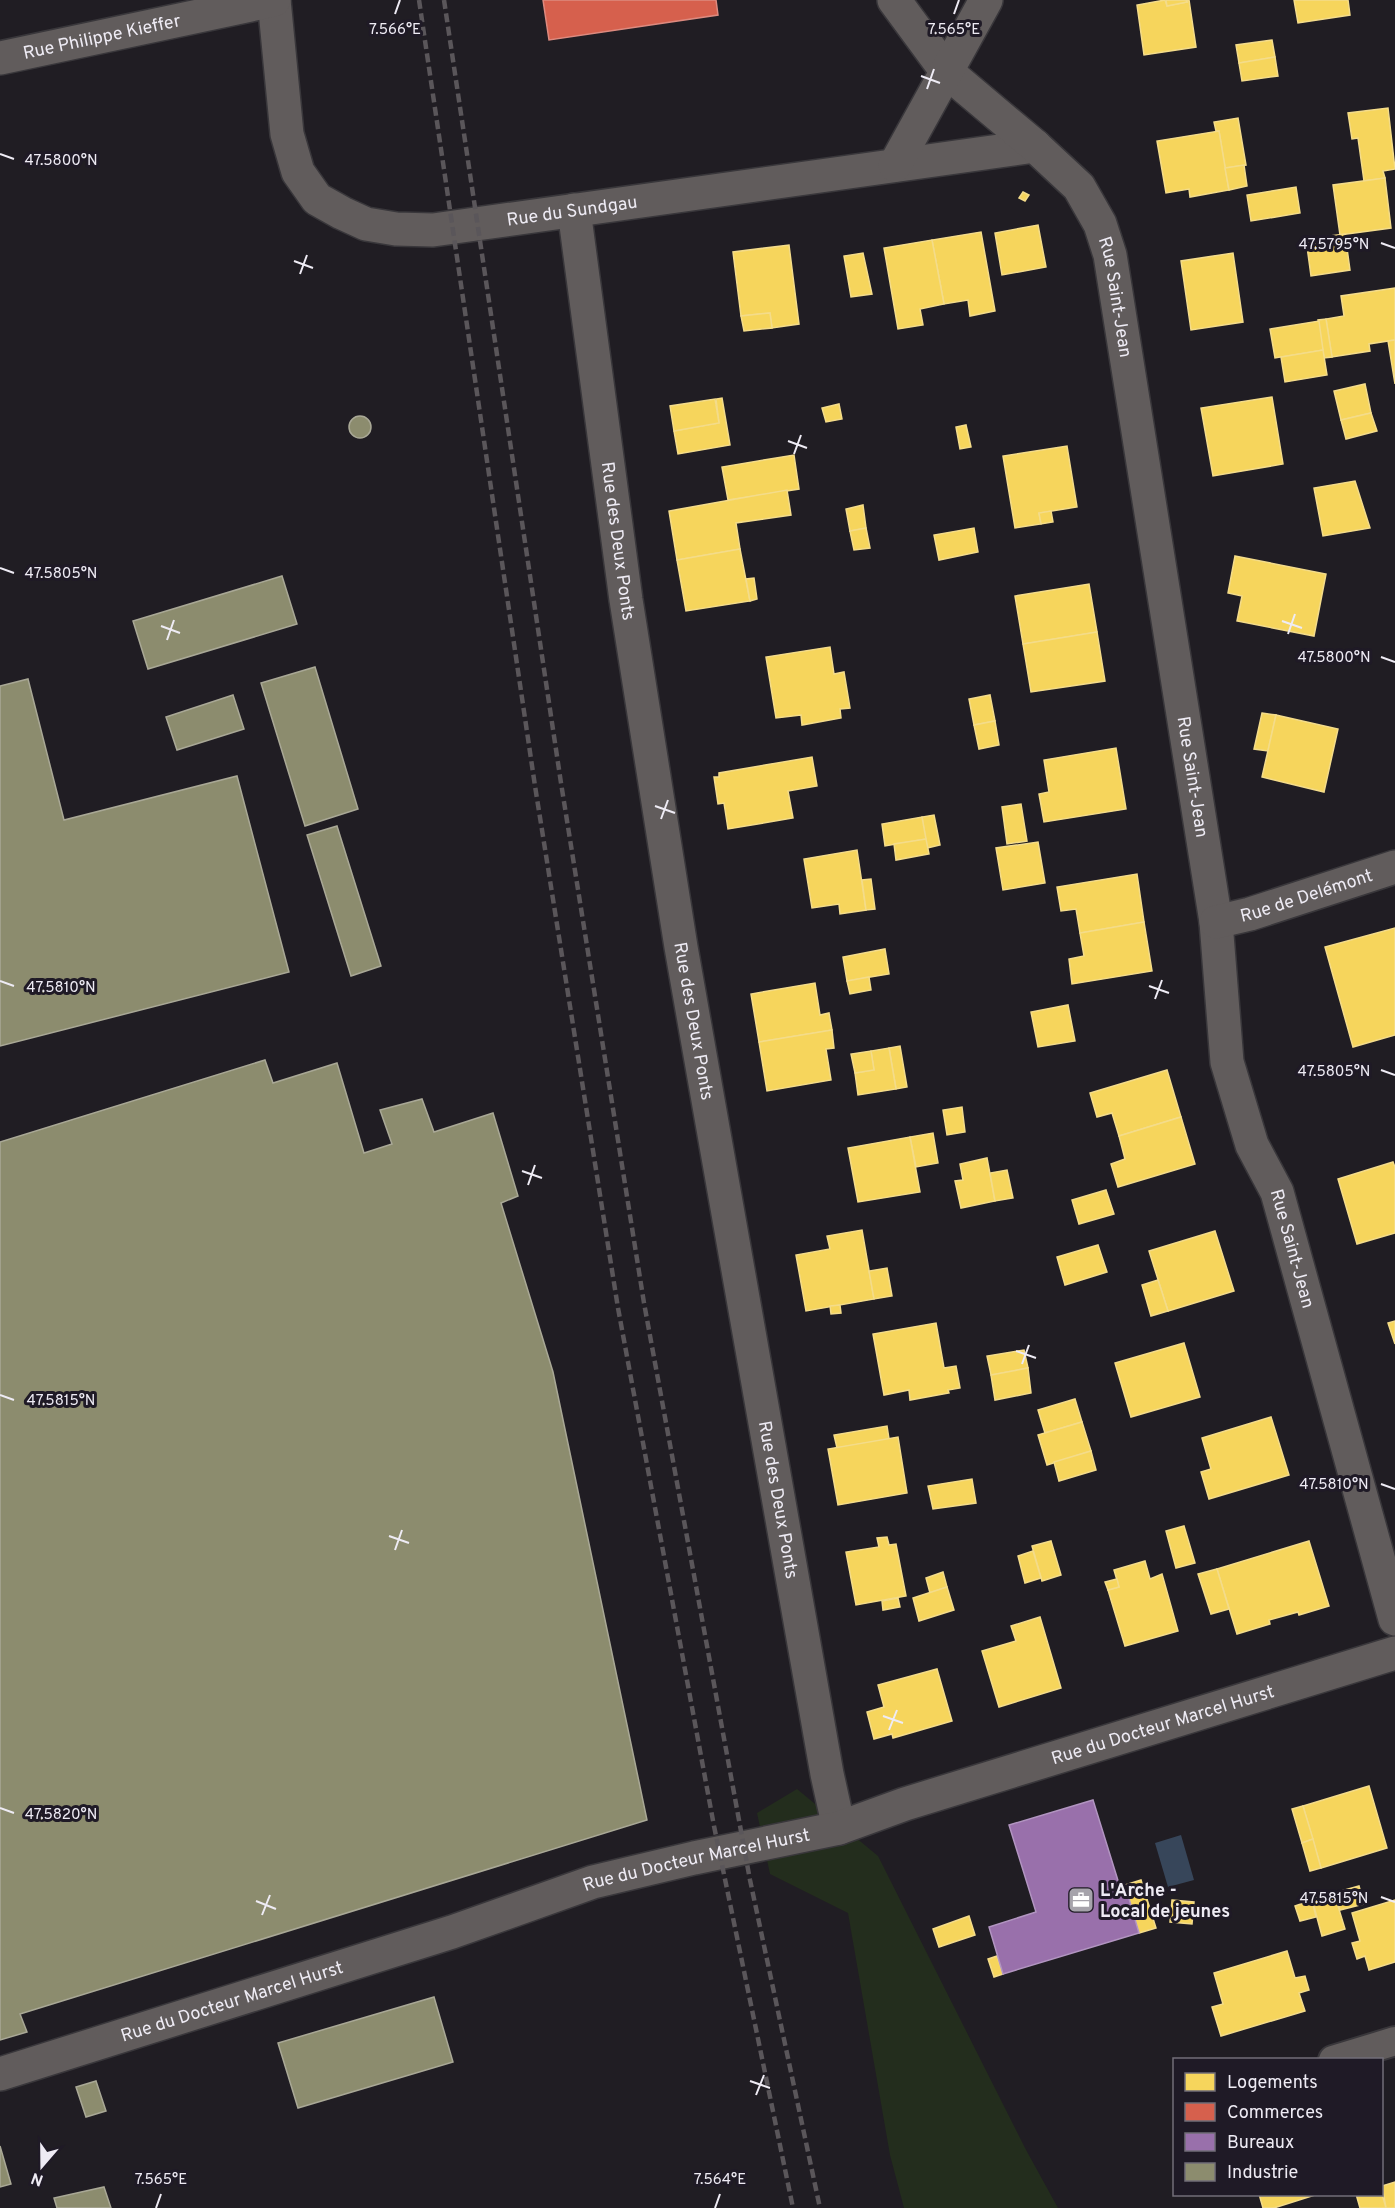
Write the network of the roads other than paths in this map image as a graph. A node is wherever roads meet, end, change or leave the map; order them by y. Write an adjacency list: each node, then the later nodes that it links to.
1 (274, 0): 4 (street, Rue Philippe Kieffer); 8 (street, Rue du Sundgau)
2 (894, 0): 5 (street, Rue Saint-Jean)
3 (986, 0): 5 (street)
4 (0, 58)
5 (946, 72): 6 (street, Rue Saint-Jean); 7 (street)
6 (1035, 146): 7 (street, Rue du Sundgau); 10 (street, Rue Saint-Jean)
7 (895, 165): 8 (street, Rue du Sundgau)
8 (574, 210): 13 (street, Rue des Deux Ponts)
9 (1395, 867): 10 (street, Rue de Delémont)
10 (1216, 922): 11 (street, Rue Saint-Jean)
11 (1395, 1619)
12 (1395, 1653): 13 (street, Rue du Docteur Marcel Hurst)
13 (839, 1828): 16 (street, Rue du Docteur Marcel Hurst)
14 (1395, 2041): 15 (lane)
15 (1340, 2058)
16 (0, 2074)

